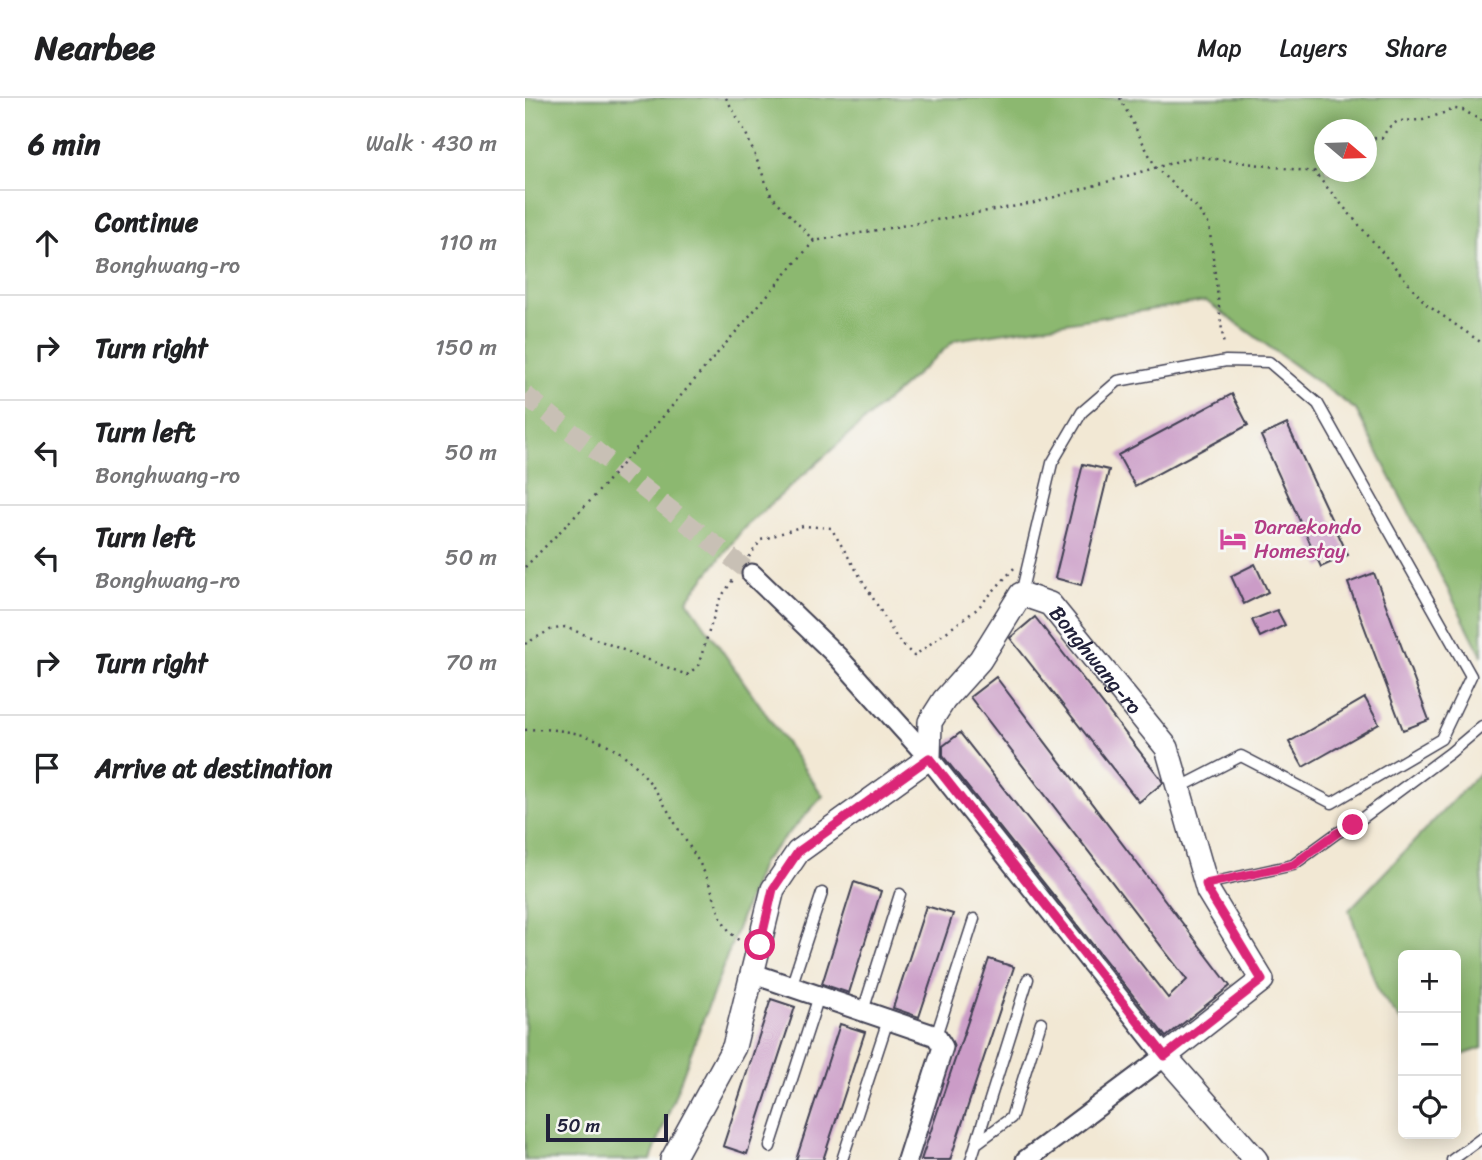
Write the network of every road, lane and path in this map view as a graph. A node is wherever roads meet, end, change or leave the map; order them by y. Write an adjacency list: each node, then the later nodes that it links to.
1 (726, 98): 8 (path)
2 (1120, 98): 5 (path)
3 (1482, 121): 4 (path)
4 (1377, 138)
5 (1156, 168): 6 (path); 8 (path); 10 (path)
6 (1314, 172)
7 (1322, 182): 9 (path)
8 (814, 241): 11 (path)
9 (1482, 343)
10 (1226, 361): 13 (lane); 17 (lane)
11 (525, 567)
12 (752, 574): 16 (street)
13 (1021, 594): 16 (street); 17 (street, Bonghwang-ro)
14 (1482, 726): 18 (lane)
15 (525, 730): 22 (path)
16 (929, 758): 22 (street); 31 (street)
17 (1178, 788): 18 (street, Bonghwang-ro)
18 (1206, 884): 31 (street, Bonghwang-ro)
19 (822, 893): 25 (lane)
20 (900, 894): 27 (lane)
21 (974, 919): 30 (lane)
22 (760, 945): 23 (street)
23 (754, 974): 25 (street); 36 (street)
24 (1028, 979): 33 (lane)
25 (791, 986): 26 (street)
26 (819, 996): 27 (street); 34 (lane)
27 (863, 1011): 28 (street)
28 (888, 1020): 30 (street); 37 (lane)
29 (1041, 1022): 33 (lane)
30 (936, 1036): 38 (street)
31 (1165, 1056): 40 (street); 41 (street)
32 (1482, 1138): 35 (lane)
33 (976, 1143): 39 (lane)
34 (770, 1147)
35 (1466, 1150): 42 (lane); 43 (lane)
36 (672, 1160)
37 (842, 1160)
38 (907, 1160)
39 (971, 1160)
40 (1026, 1160)
41 (1257, 1160)
42 (1452, 1160)
43 (1473, 1160)

